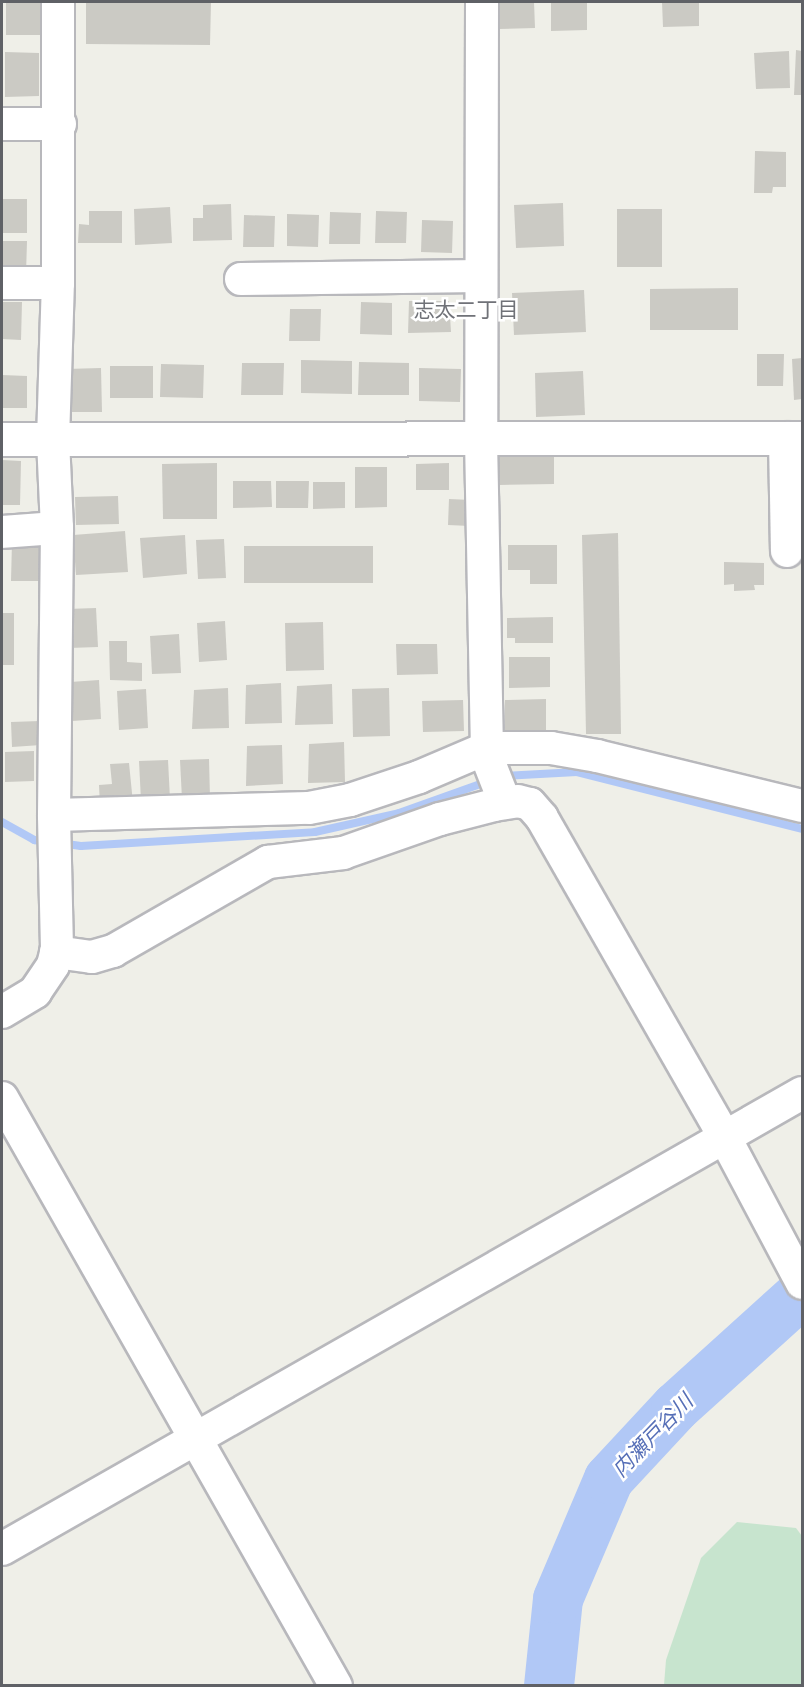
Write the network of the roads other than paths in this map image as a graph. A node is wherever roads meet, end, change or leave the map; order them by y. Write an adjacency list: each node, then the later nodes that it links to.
1 (58, 2): 4 (street)
2 (482, 2): 5 (street)
3 (2, 124): 4 (street)
4 (60, 124): 8 (street)
5 (481, 276): 6 (street); 11 (street)
6 (241, 279)
7 (2, 283): 8 (street)
8 (58, 283): 12 (street)
9 (794, 438): 11 (street); 15 (street)
10 (2, 439): 12 (street)
11 (481, 439): 12 (street); 16 (street)
12 (53, 440): 13 (street)
13 (57, 528): 14 (street); 19 (street)
14 (2, 532)
15 (787, 551)
16 (487, 753): 17 (street); 18 (street); 19 (street)
17 (505, 803): 20 (street); 24 (street)
18 (802, 806)
19 (54, 818): 20 (street)
20 (56, 952): 21 (street)
21 (2, 1012)
22 (802, 1093): 24 (street)
23 (2, 1098): 26 (street)
24 (725, 1138): 25 (street); 26 (street)
25 (801, 1280)
26 (196, 1437): 27 (street); 28 (street)
27 (2, 1549)
28 (336, 1686)

